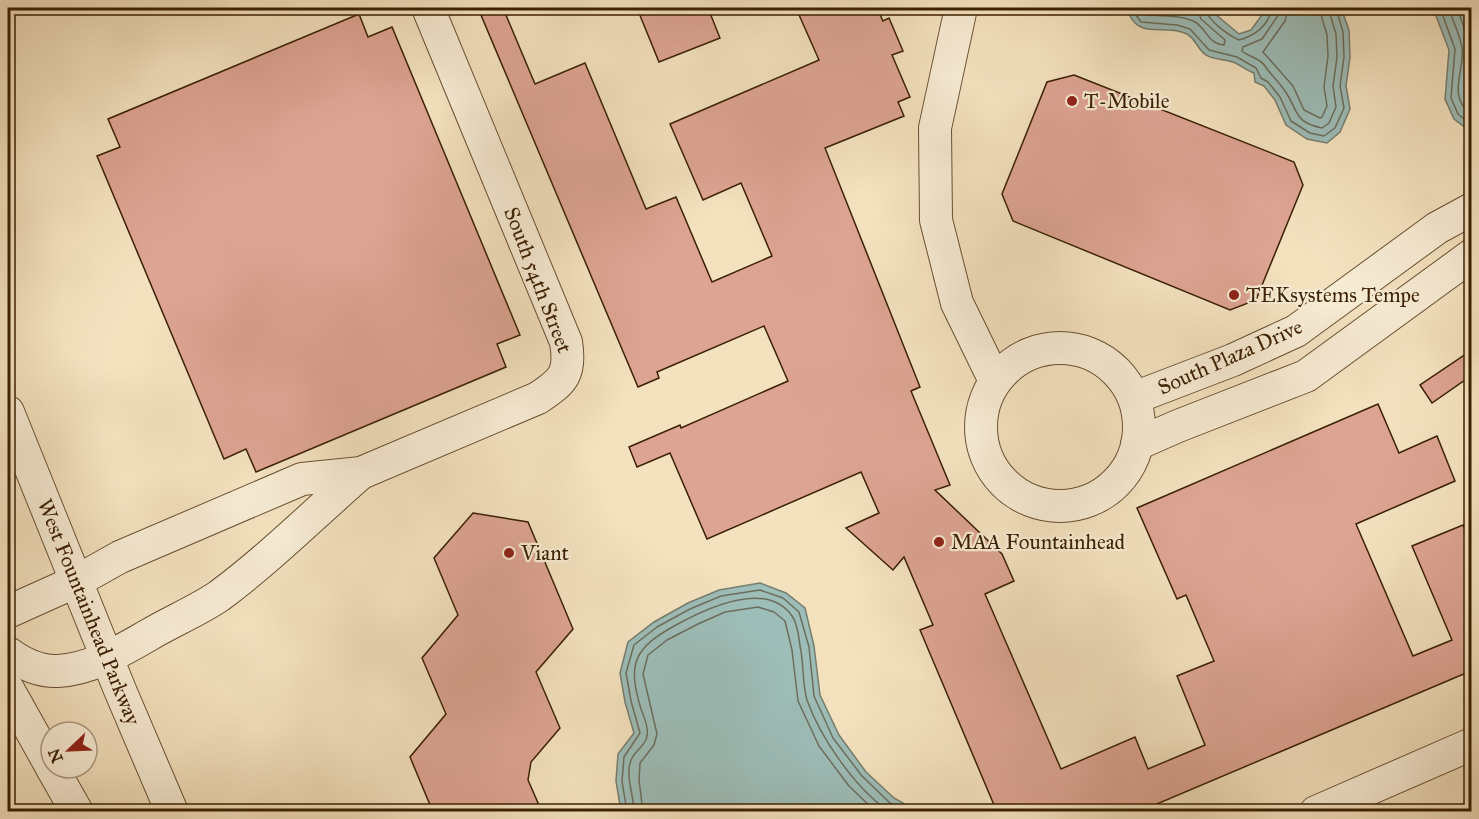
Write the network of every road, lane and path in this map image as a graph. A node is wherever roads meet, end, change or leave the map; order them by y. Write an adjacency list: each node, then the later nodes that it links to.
1 (428, 8): 9 (street, South 54th Street)
2 (962, 8): 5 (street)
3 (1472, 209): 6 (street, South Plaza Drive)
4 (1472, 255): 8 (street, South Plaza Drive)
5 (995, 381): 6 (street, South Plaza Drive); 8 (street, South Plaza Drive)
6 (1134, 398): 8 (street, South Plaza Drive)
7 (8, 412): 10 (street, West Fountainhead Parkway)
8 (1137, 444)
9 (361, 473): 10 (street, South 54th Street); 13 (street, South 54th Street)
10 (76, 581): 11 (street, South 54th Street); 13 (street, West Fountainhead Parkway)
11 (8, 612)
12 (8, 653): 13 (street, South 54th Street)
13 (108, 658): 19 (street, West Fountainhead Parkway)
14 (8, 689): 16 (street)
15 (1472, 744): 20 (street)
16 (39, 745)
17 (59, 780): 18 (street)
18 (77, 812)
19 (172, 812)
20 (1316, 812)

